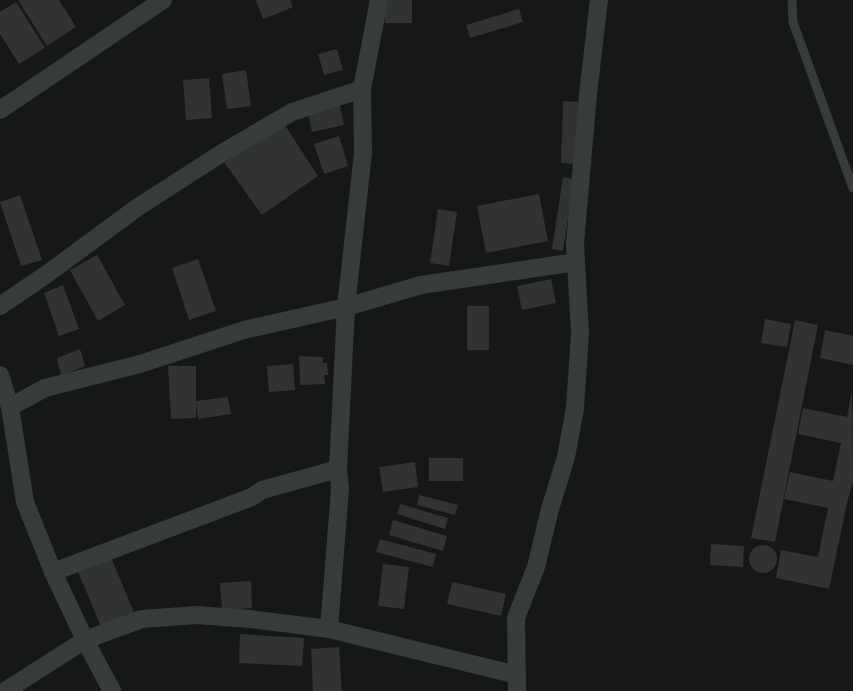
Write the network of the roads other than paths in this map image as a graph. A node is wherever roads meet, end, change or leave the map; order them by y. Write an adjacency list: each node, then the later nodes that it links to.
1 (163, 0): 6 (street)
2 (379, 0): 5 (street)
3 (599, 0): 8 (street)
4 (792, 0): 7 (lane)
5 (362, 89): 9 (street); 10 (street)
6 (0, 110)
7 (853, 188)
8 (576, 262): 10 (street); 17 (street)
9 (0, 306)
10 (346, 307): 12 (street); 13 (street)
11 (0, 375): 12 (street)
12 (10, 407): 14 (street)
13 (338, 469): 14 (street); 15 (street)
14 (54, 572): 16 (street)
15 (329, 629): 16 (street); 17 (street)
16 (85, 640): 18 (street); 19 (street)
17 (517, 683)
18 (5, 691)
19 (112, 691)

